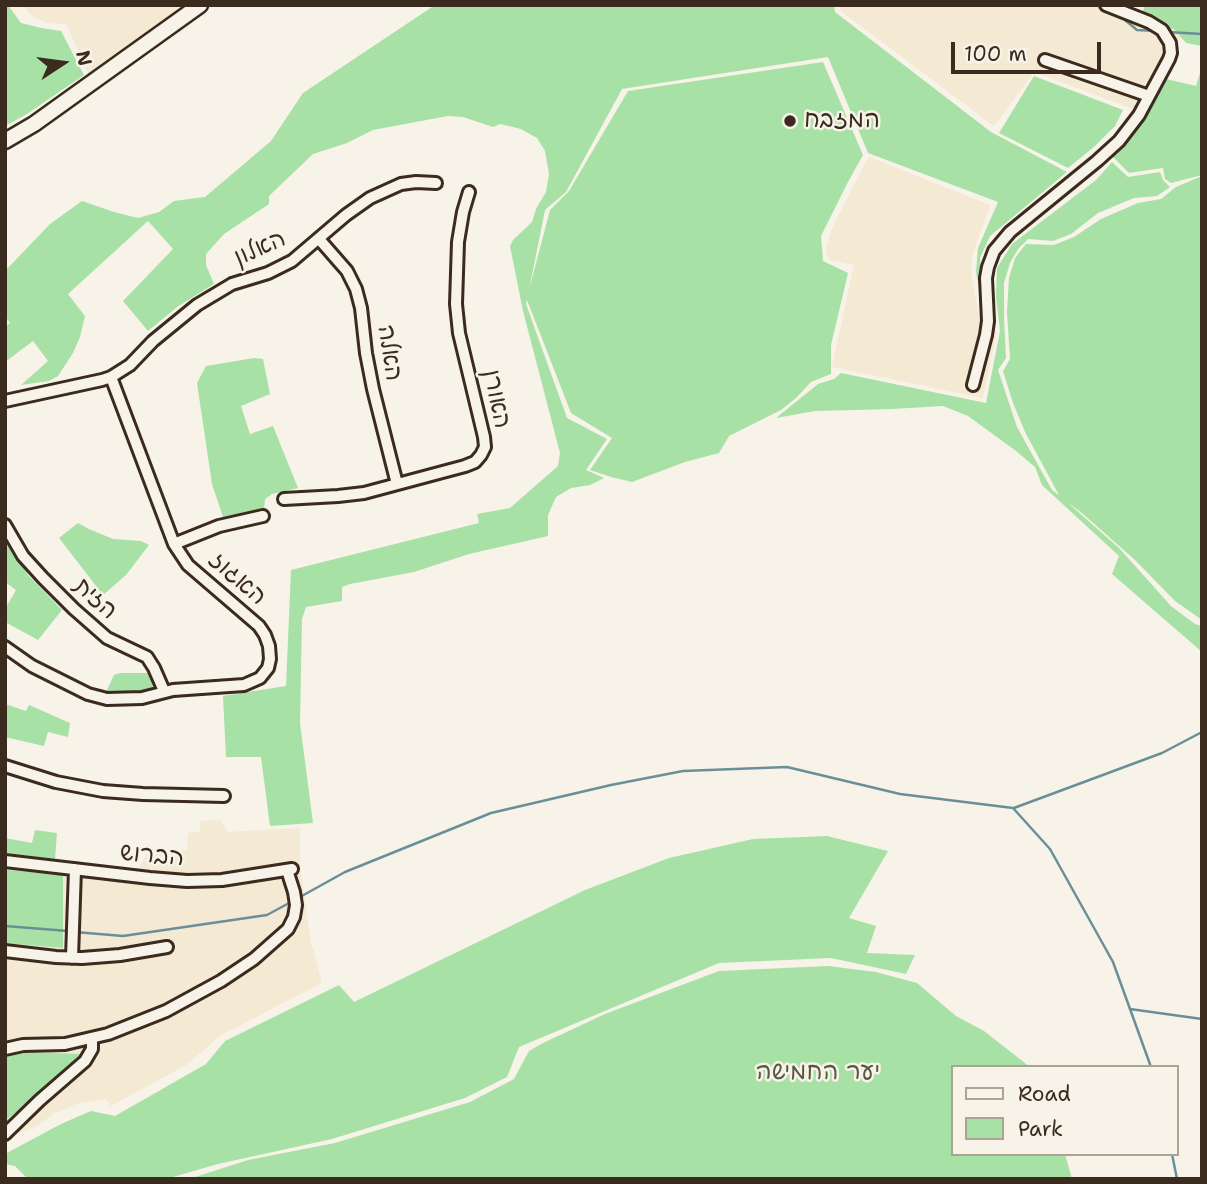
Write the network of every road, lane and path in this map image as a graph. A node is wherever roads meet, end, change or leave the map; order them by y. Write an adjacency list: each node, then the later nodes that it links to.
1 (200, 5): 5 (main road)
2 (1106, 5): 4 (street)
3 (1045, 60): 4 (street)
4 (1149, 96): 10 (street)
5 (5, 141)
6 (436, 183): 8 (street, האלון)
7 (469, 192): 12 (street, האורן)
8 (319, 239): 9 (street, האלון); 12 (street, האלה)
9 (111, 377): 11 (street); 16 (street, האגוז)
10 (973, 385)
11 (5, 401)
12 (397, 484): 13 (street, האורן)
13 (284, 499)
14 (263, 516): 16 (street)
15 (5, 525): 18 (street, הזית)
16 (174, 544): 18 (street, האגוז)
17 (5, 647): 18 (street, האגוז)
18 (163, 691)
19 (5, 766): 20 (street)
20 (224, 796)
21 (5, 861): 22 (street, הברוש)
22 (75, 869): 25 (street); 26 (street, הברוש)
23 (167, 947): 25 (street)
24 (5, 951): 25 (street)
25 (72, 958)
26 (92, 1038): 27 (street); 28 (street)
27 (5, 1049)
28 (5, 1135)

